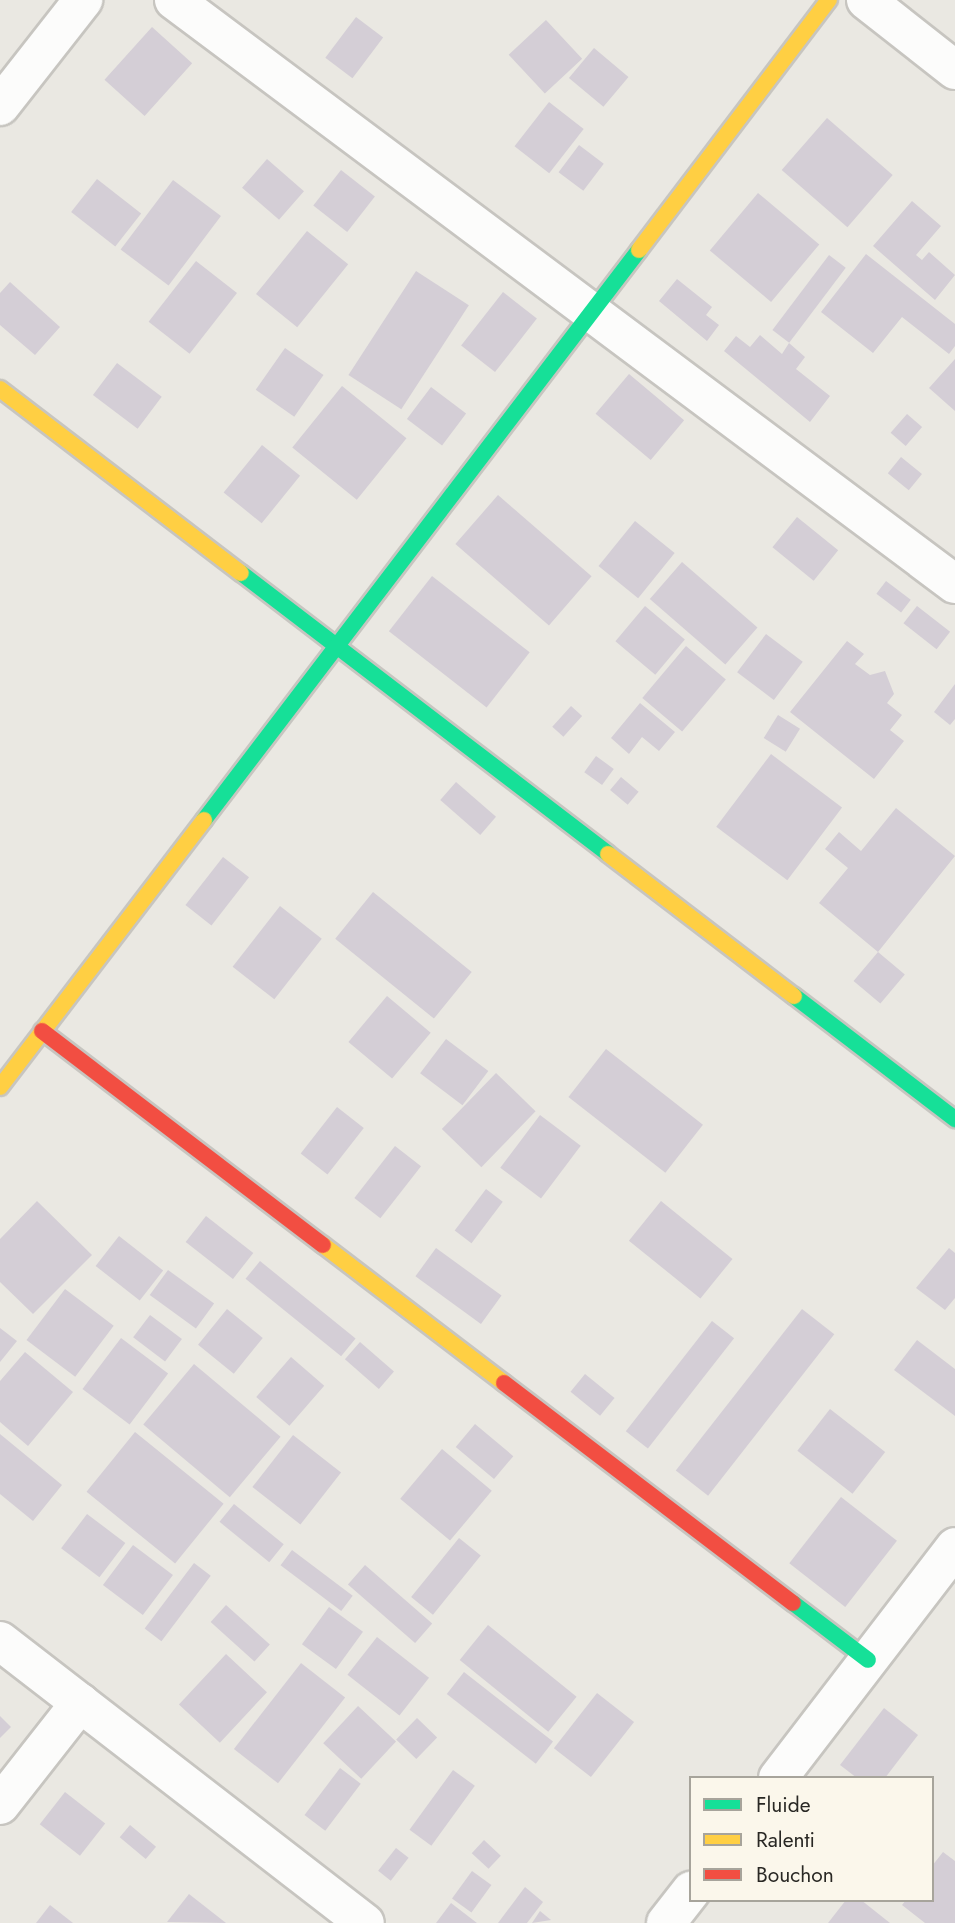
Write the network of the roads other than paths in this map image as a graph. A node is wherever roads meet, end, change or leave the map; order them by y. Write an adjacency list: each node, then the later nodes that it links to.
1 (83, 0): 6 (street)
2 (174, 0): 7 (street)
3 (829, 0): 7 (street)
4 (866, 0): 5 (street)
5 (955, 70)
6 (0, 106)
7 (591, 313): 9 (street); 10 (street)
8 (0, 389): 10 (street)
9 (955, 584)
10 (337, 645): 11 (street); 13 (street)
11 (42, 1031): 12 (street); 16 (street)
12 (0, 1087)
13 (955, 1119)
14 (955, 1547): 16 (street)
15 (0, 1641): 17 (street)
16 (868, 1660): 18 (street)
17 (80, 1703): 19 (street); 21 (street)
18 (780, 1776)
19 (0, 1805)
20 (689, 1894): 22 (street)
21 (365, 1923)
22 (666, 1923)

